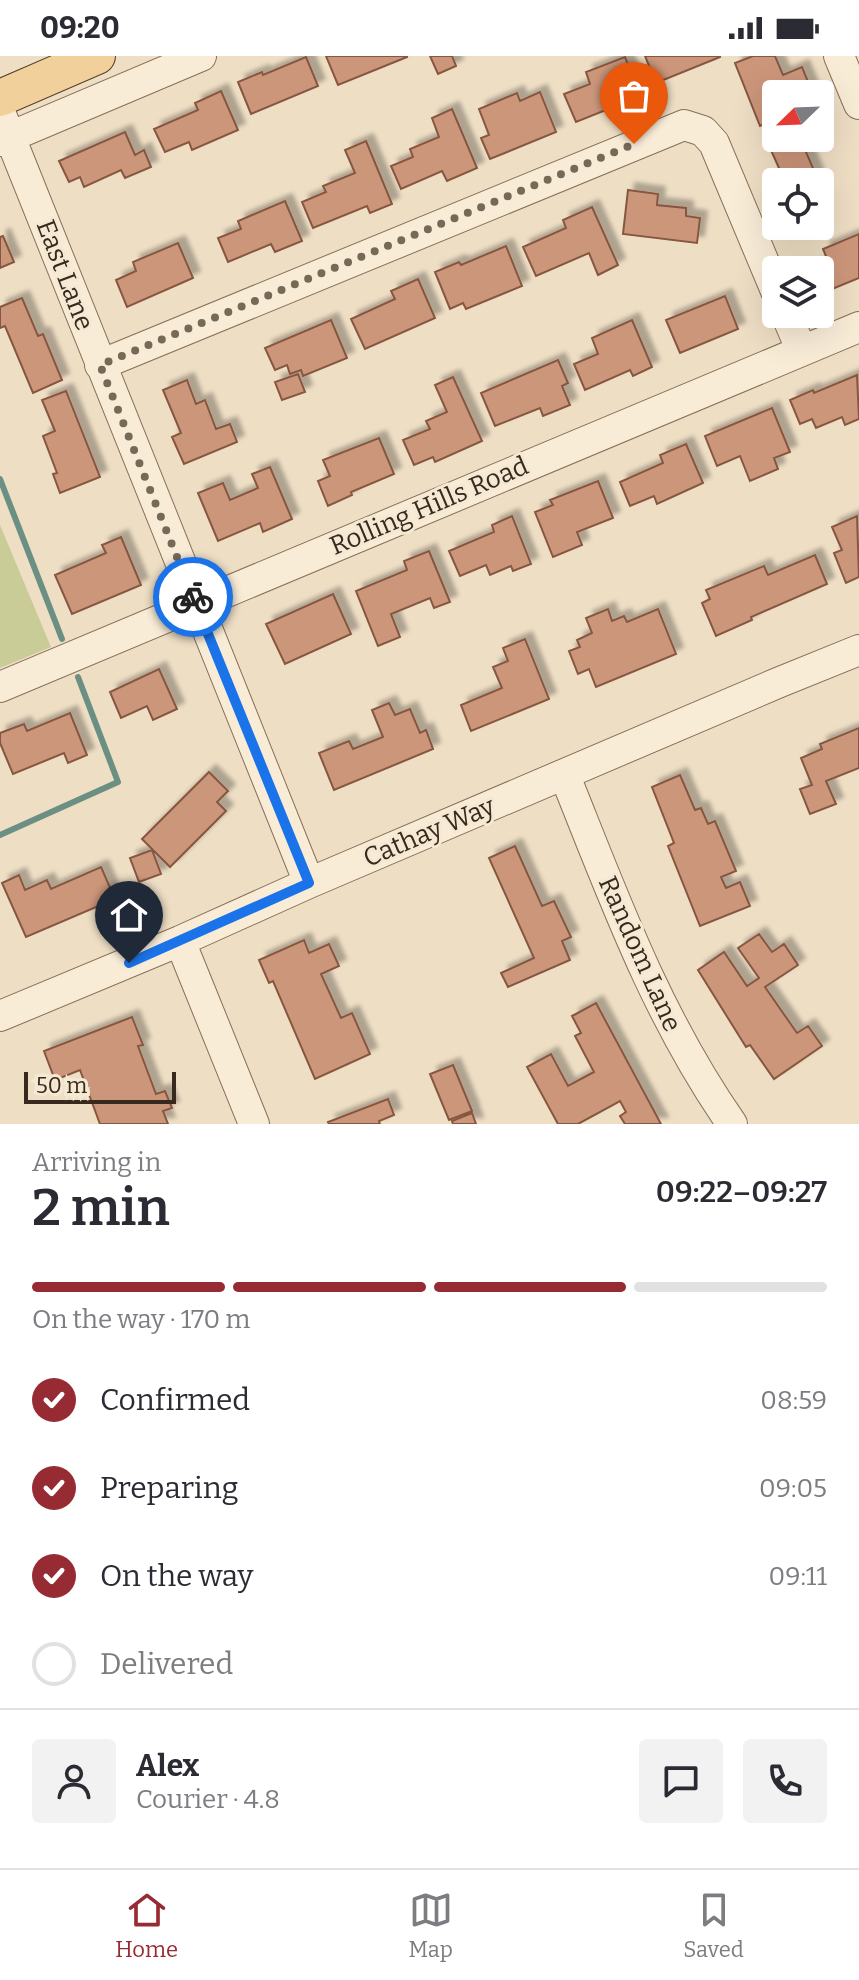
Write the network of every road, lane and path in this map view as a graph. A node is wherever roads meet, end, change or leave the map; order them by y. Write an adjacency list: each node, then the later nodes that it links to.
1 (97, 56): 4 (main road)
2 (201, 56): 6 (street)
3 (839, 56): 5 (street)
4 (0, 98)
5 (859, 104)
6 (4, 130): 11 (street, East Lane)
7 (762, 258): 11 (street)
8 (859, 327): 10 (street, Rolling Hills Road)
9 (792, 328): 10 (street)
10 (801, 349): 12 (street, Rolling Hills Road)
11 (100, 365): 12 (street, East Lane)
12 (196, 605): 14 (street, Rolling Hills Road); 16 (street, East Lane)
13 (859, 650): 15 (street, Cathay Way)
14 (0, 687)
15 (565, 776): 16 (street, Cathay Way); 20 (street, Random Lane)
16 (309, 883): 17 (street, Cathay Way)
17 (180, 941): 18 (street, Cathay Way); 19 (street)
18 (0, 1016)
19 (254, 1124)
20 (732, 1124)

